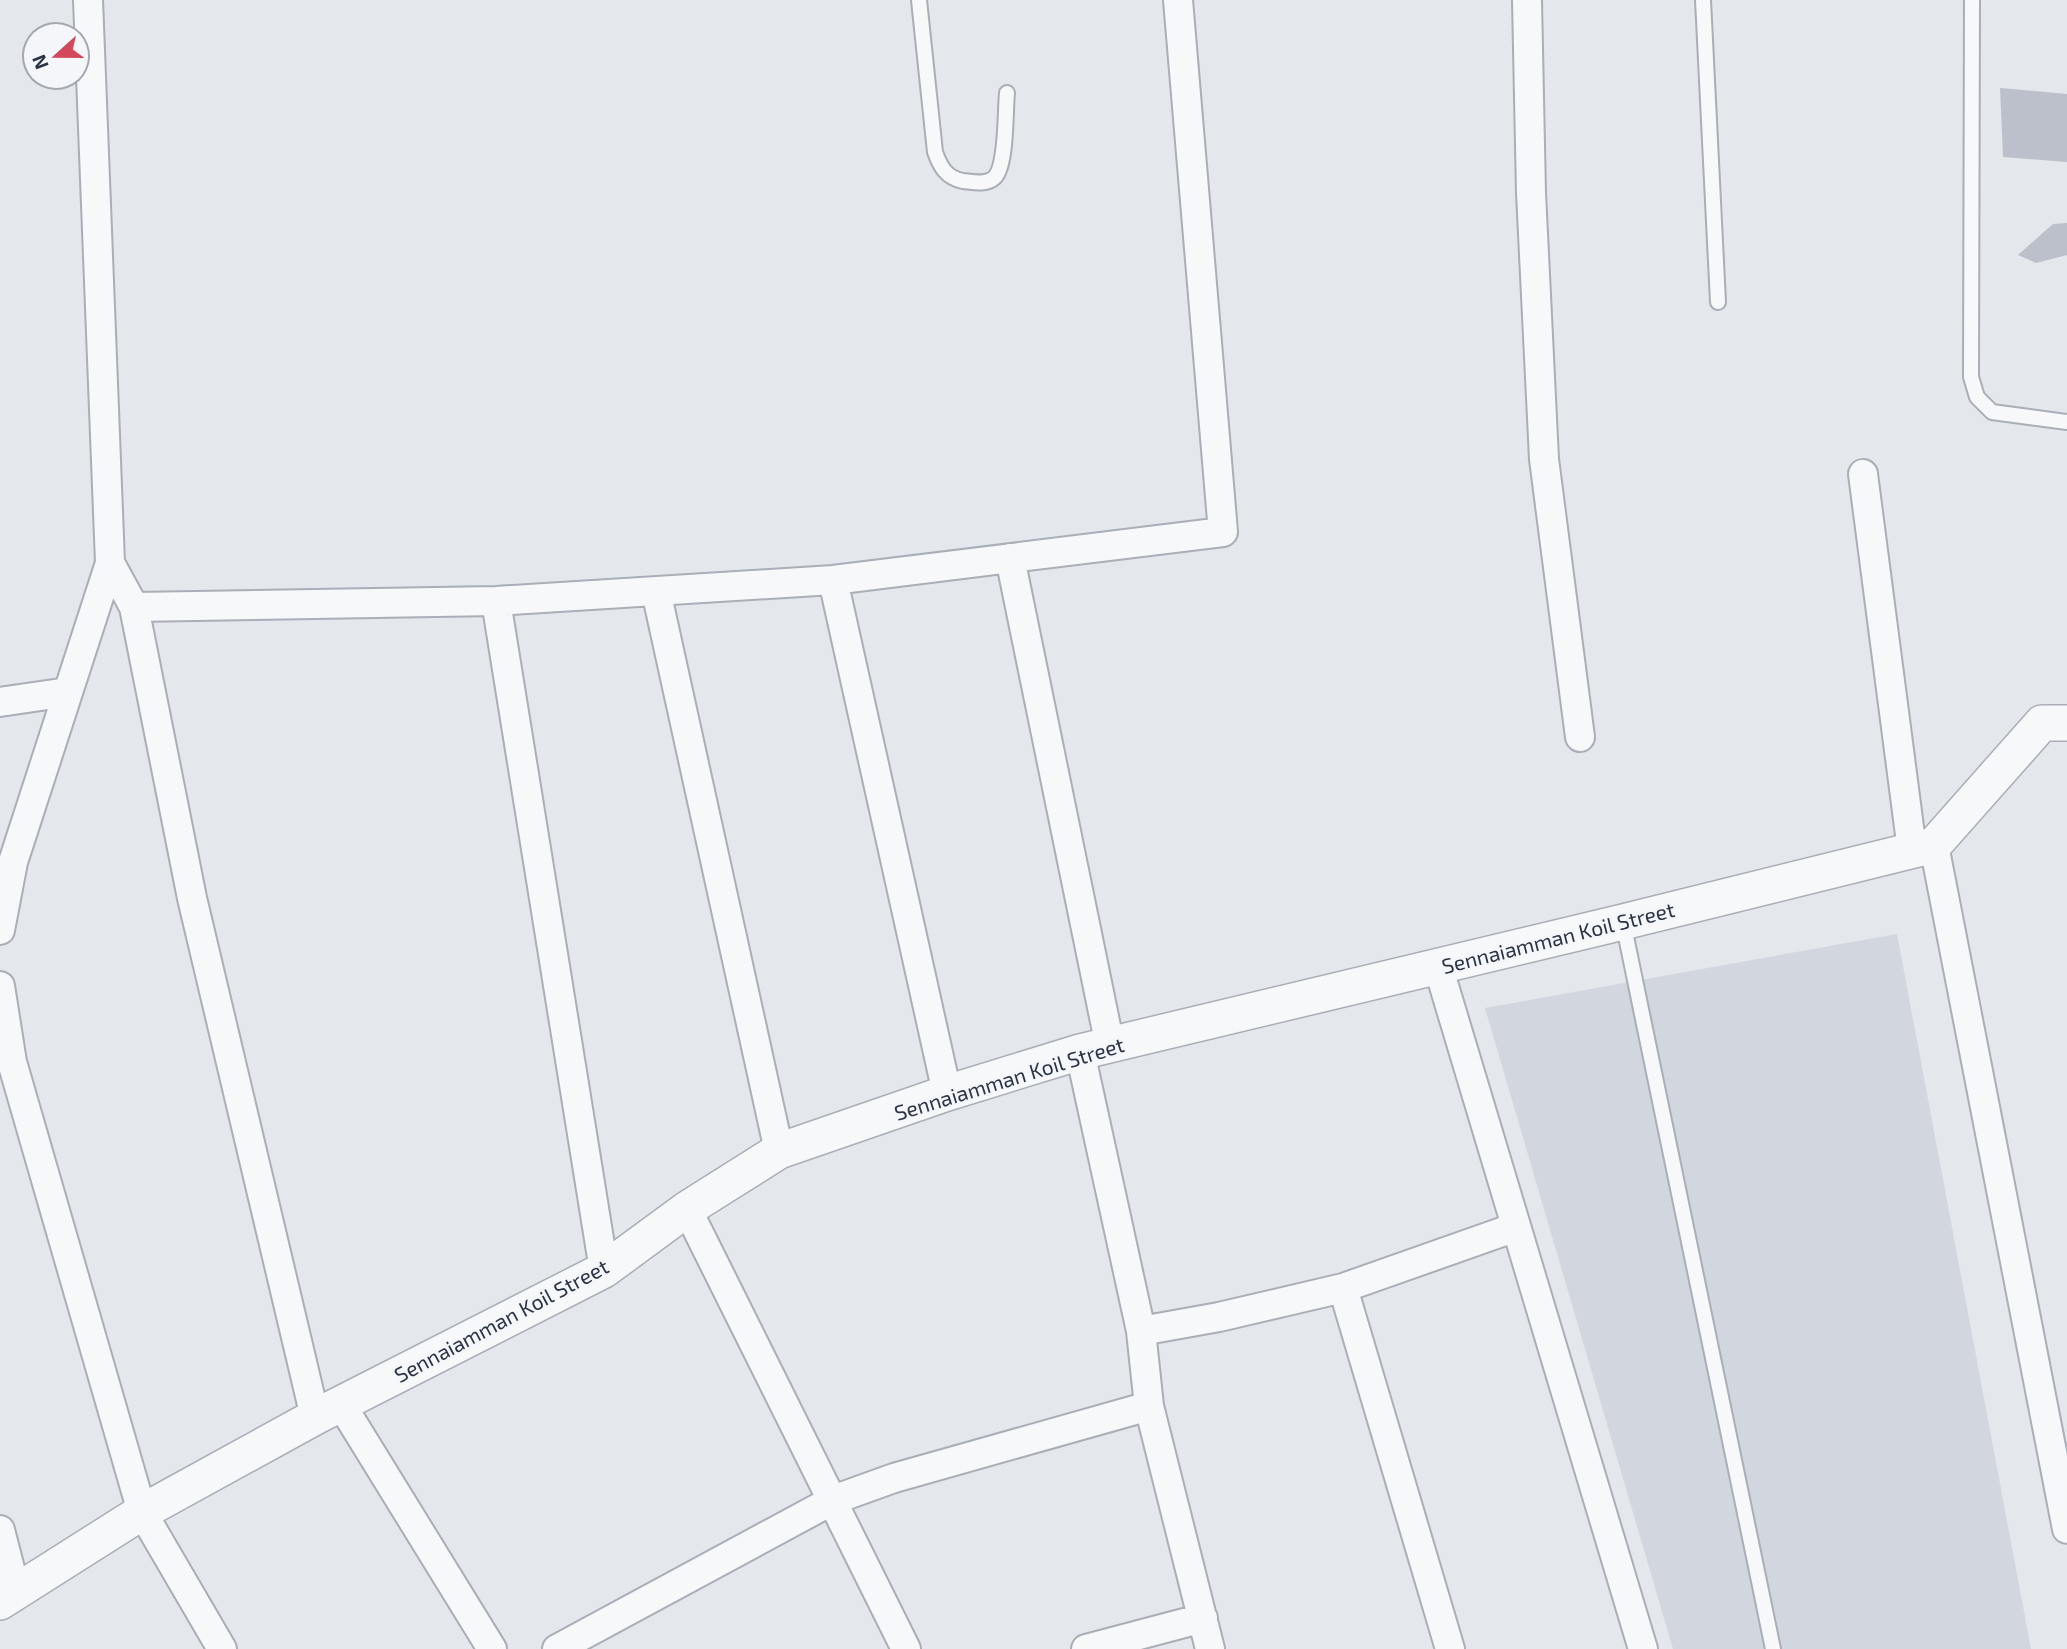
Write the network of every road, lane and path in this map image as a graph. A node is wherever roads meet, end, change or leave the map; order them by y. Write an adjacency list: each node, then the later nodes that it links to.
1 (88, 0): 12 (street)
2 (919, 0): 7 (lane)
3 (1178, 0): 11 (street)
4 (1527, 0): 20 (street)
5 (1703, 0): 8 (lane)
6 (1972, 0): 9 (lane)
7 (1007, 93)
8 (1718, 302)
9 (2067, 422)
10 (1863, 474): 21 (street)
11 (1010, 558): 13 (street); 27 (street)
12 (110, 564): 16 (street); 17 (street)
13 (833, 580): 14 (street); 28 (street)
14 (656, 591): 15 (street); 29 (street)
15 (496, 601): 16 (street); 32 (street)
16 (134, 607): 36 (street)
17 (68, 692): 18 (street); 22 (street)
18 (0, 702)
19 (2067, 723): 21 (street)
20 (1580, 737)
21 (1923, 847): 23 (street, Sennaiamman Koil Street); 39 (street)
22 (3, 881): 24 (street)
23 (1623, 922): 25 (street, Sennaiamman Koil Street); 51 (lane)
24 (0, 930)
25 (1437, 966): 27 (street, Sennaiamman Koil Street); 31 (street)
26 (0, 986): 38 (street)
27 (1095, 1049): 28 (street, Sennaiamman Koil Street); 34 (street)
28 (947, 1093): 29 (street, Sennaiamman Koil Street)
29 (779, 1151): 30 (street, Sennaiamman Koil Street)
30 (687, 1209): 32 (street, Sennaiamman Koil Street); 37 (street)
31 (1516, 1227): 33 (street); 50 (street)
32 (604, 1270): 36 (street, Sennaiamman Koil Street)
33 (1343, 1288): 34 (street); 49 (street)
34 (1140, 1331): 35 (street)
35 (1149, 1406): 37 (street); 42 (street)
36 (328, 1410): 38 (street, Sennaiamman Koil Street); 44 (street)
37 (833, 1500): 45 (street); 46 (street)
38 (142, 1513): 41 (street, Sennaiamman Koil Street); 43 (street)
39 (2067, 1529)
40 (0, 1530): 41 (street)
41 (8, 1597)
42 (1203, 1618): 47 (street); 48 (street)
43 (222, 1649)
44 (492, 1649)
45 (557, 1649)
46 (906, 1649)
47 (1086, 1649)
48 (1210, 1649)
49 (1450, 1649)
50 (1643, 1649)
51 (1773, 1649)

